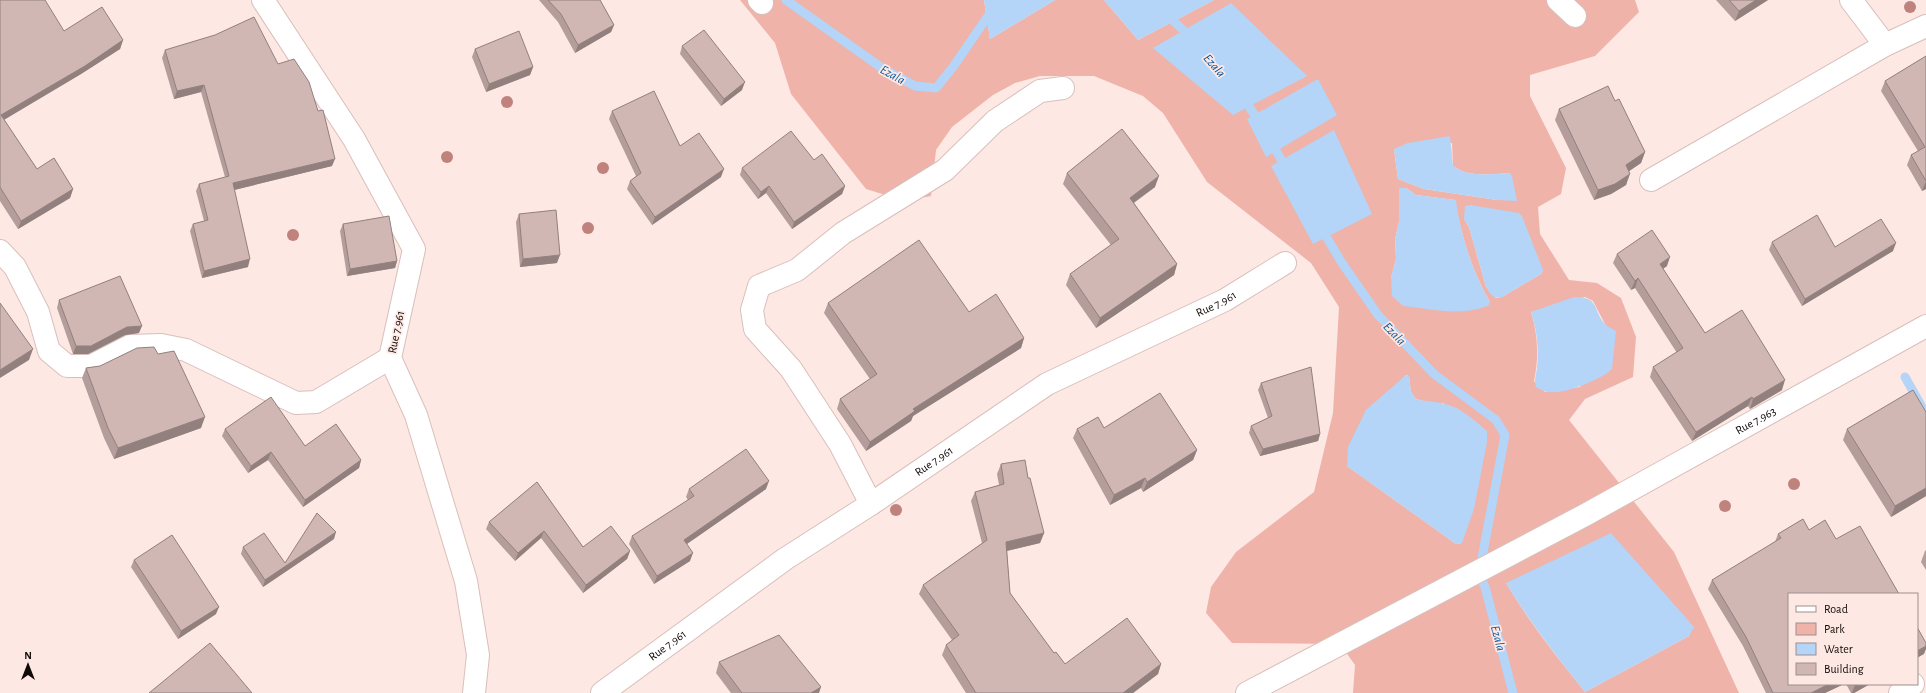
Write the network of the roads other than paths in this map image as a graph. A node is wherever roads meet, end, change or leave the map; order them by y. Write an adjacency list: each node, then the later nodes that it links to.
1 (263, 0): 12 (street, Rue 7.961)
2 (1558, 0): 4 (street)
3 (1851, 0): 6 (street)
4 (1575, 16)
5 (1926, 26): 6 (street)
6 (1885, 45): 8 (street)
7 (1063, 88): 13 (street)
8 (1651, 180)
9 (0, 251): 12 (street)
10 (1285, 264): 13 (street, Rue 7.961)
11 (1926, 326): 17 (street, Rue 7.963)
12 (390, 358): 15 (street, Rue 7.961)
13 (871, 504): 16 (street, Rue 7.961)
14 (1912, 685): 18 (street)
15 (474, 693)
16 (602, 693)
17 (1247, 693)
18 (1900, 693)

